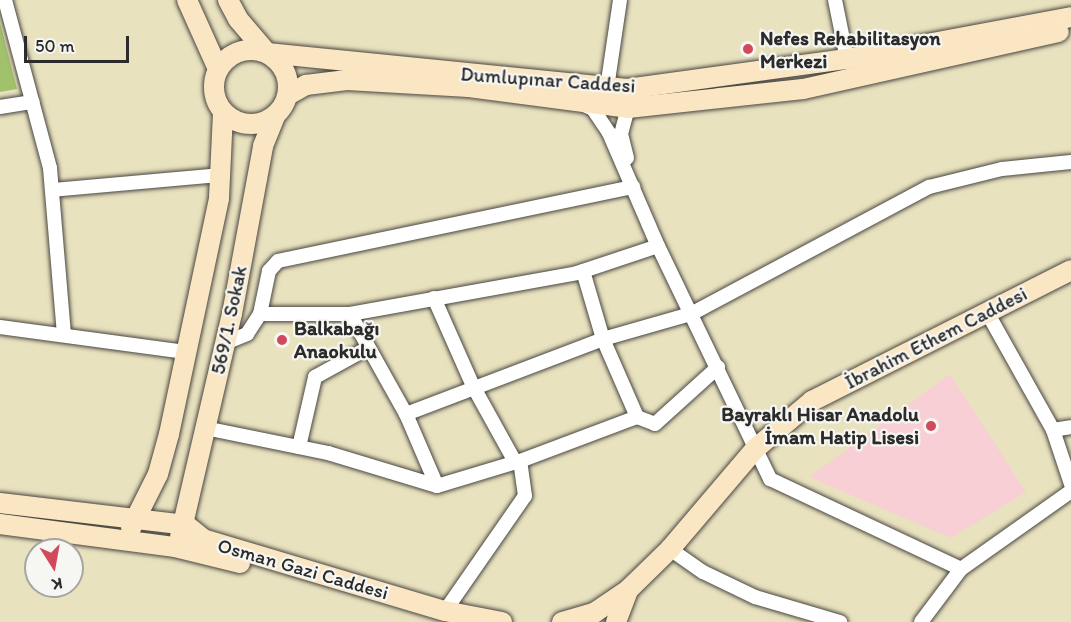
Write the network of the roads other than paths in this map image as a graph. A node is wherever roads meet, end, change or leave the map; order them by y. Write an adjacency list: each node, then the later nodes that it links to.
1 (5, 0): 13 (street)
2 (187, 0): 10 (main road)
3 (228, 0): 8 (main road)
4 (620, 0): 11 (street)
5 (835, 0): 9 (street)
6 (1071, 17): 9 (main road, Dumlupınar Caddesi)
7 (1071, 30): 16 (main road, Dumlupınar Caddesi)
8 (267, 53): 10 (main road); 11 (main road, Dumlupınar Caddesi); 12 (main road)
9 (847, 58): 11 (main road, Dumlupınar Caddesi)
10 (218, 69): 17 (main road)
11 (607, 88)
12 (288, 95): 14 (main road, Dumlupınar Caddesi); 18 (main road)
13 (33, 102): 15 (street); 22 (street)
14 (577, 102): 16 (main road, Dumlupınar Caddesi); 21 (street)
15 (0, 107)
16 (628, 108): 21 (street)
17 (223, 112): 18 (main road); 20 (main road, 569/1. Sokak)
18 (275, 116): 34 (main road, 569/1. Sokak)
19 (1071, 162): 29 (street)
20 (220, 175): 22 (street); 36 (main road, 569/1. Sokak)
21 (633, 187): 23 (street); 27 (street)
22 (52, 190): 32 (street)
23 (658, 246): 25 (street); 29 (street)
24 (1071, 270): 30 (main road, İbrahim Ethem Caddesi)
25 (584, 271): 26 (street); 33 (street)
26 (434, 298): 28 (street); 38 (street)
27 (260, 314): 28 (street); 34 (street)
28 (350, 314): 35 (street)
29 (691, 314): 33 (street); 37 (street)
30 (988, 314): 43 (street); 45 (main road, İbrahim Ethem Caddesi)
31 (0, 327): 32 (street)
32 (64, 334): 36 (street)
33 (603, 339): 38 (street); 40 (street)
34 (225, 343): 42 (main road, 569/1. Sokak)
35 (368, 348): 39 (street); 44 (street)
36 (185, 352): 51 (main road, 569/1. Sokak)
37 (718, 367): 40 (street); 45 (street)
38 (473, 386): 39 (street); 46 (street)
39 (406, 414): 48 (street)
40 (637, 417): 46 (street)
41 (1071, 427): 43 (street)
42 (206, 428): 44 (street); 53 (main road, 569/1. Sokak)
43 (1053, 430): 47 (street)
44 (299, 447): 48 (street)
45 (755, 449): 56 (main road, İbrahim Ethem Caddesi); 57 (street)
46 (517, 461): 48 (street); 59 (street)
47 (1071, 483)
48 (437, 486)
49 (1071, 491): 57 (street)
50 (0, 503): 51 (main road, Osman Gazi Caddesi)
51 (134, 517): 53 (main road, Osman Gazi Caddesi); 54 (main road, 569/1. Sokak)
52 (0, 524): 54 (main road, Osman Gazi Caddesi)
53 (186, 525): 55 (main road, 569/1. Sokak); 59 (main road, Osman Gazi Caddesi)
54 (128, 542): 55 (main road, Osman Gazi Caddesi)
55 (175, 547): 59 (main road, Osman Gazi Caddesi)
56 (670, 549): 58 (main road, İbrahim Ethem Caddesi); 64 (street)
57 (961, 569): 65 (street)
58 (628, 590): 60 (main road, İbrahim Ethem Caddesi); 63 (main road, İbrahim Ethem Caddesi)
59 (441, 616): 61 (main road, Osman Gazi Caddesi)
60 (597, 619): 62 (main road, İbrahim Ethem Caddesi)
61 (502, 622)
62 (562, 622)
63 (616, 622)
64 (840, 622)
65 (921, 622)

